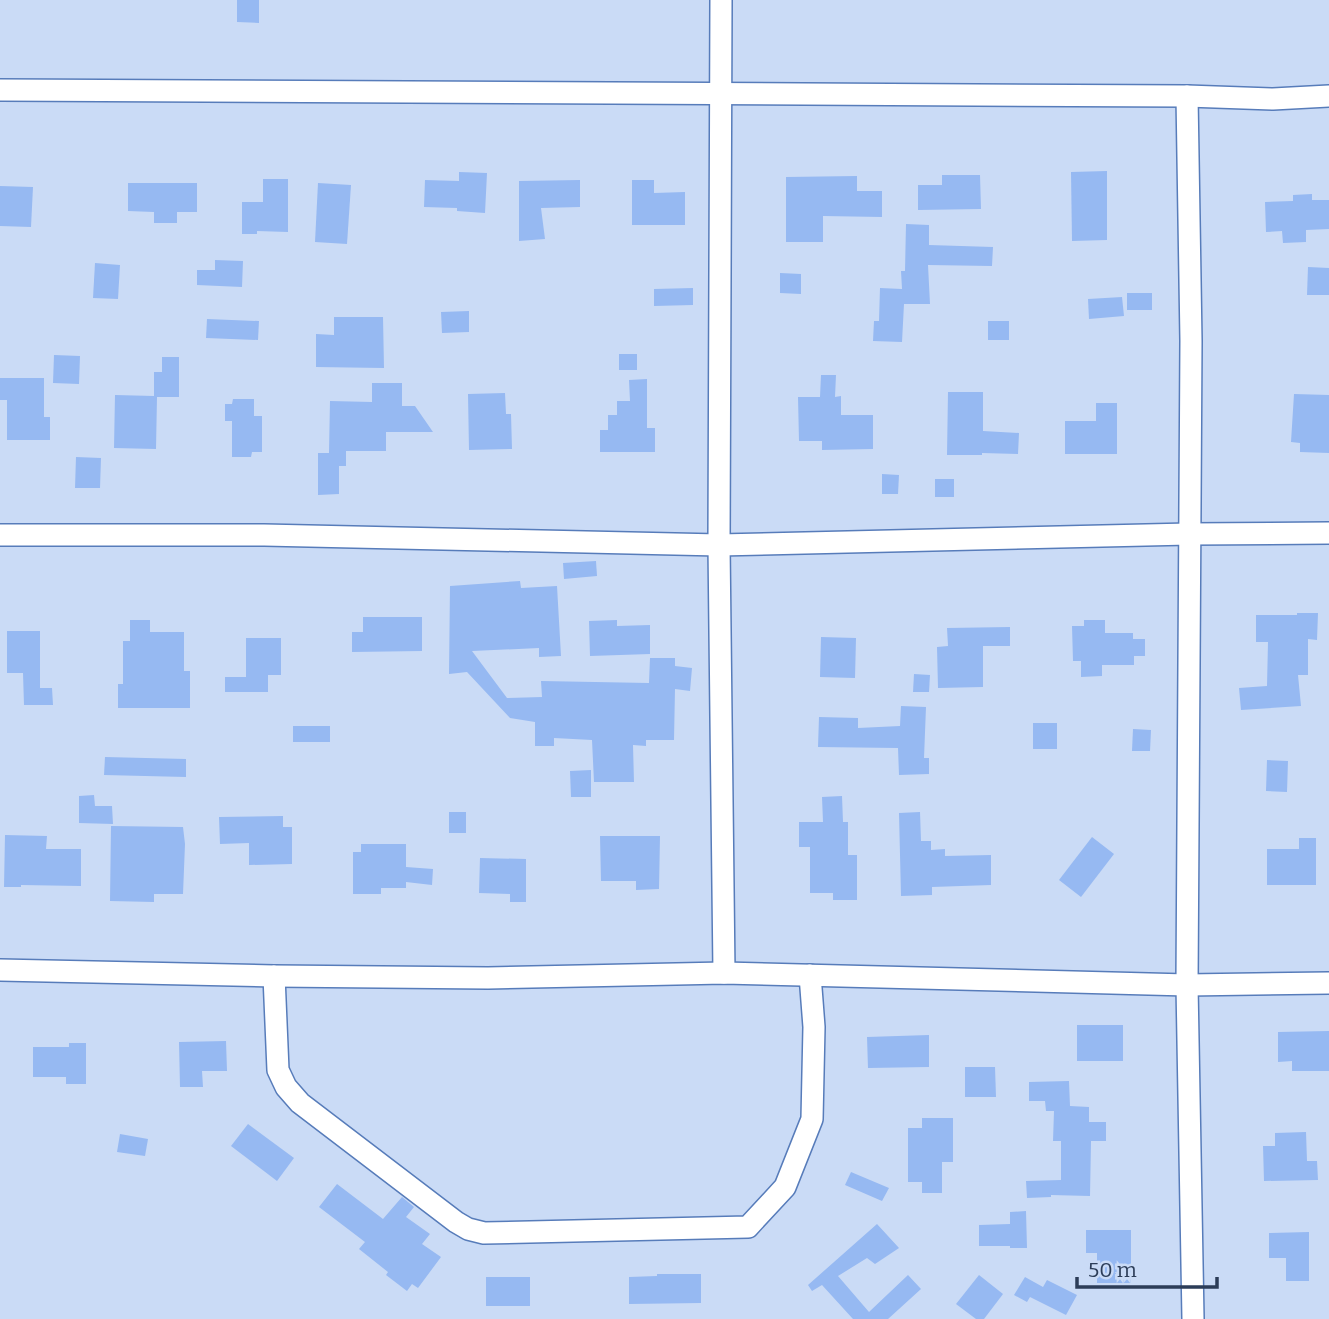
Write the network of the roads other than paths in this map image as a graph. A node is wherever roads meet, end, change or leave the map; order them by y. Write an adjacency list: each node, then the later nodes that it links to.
1 (721, 0): 3 (street)
2 (0, 90): 3 (street)
3 (719, 93): 4 (street); 9 (street)
4 (1187, 96): 5 (street); 7 (street)
5 (1329, 96)
6 (1329, 533): 7 (street)
7 (1189, 534): 9 (street); 15 (street)
8 (0, 535): 9 (street)
9 (719, 545): 11 (street)
10 (0, 970): 13 (street)
11 (724, 973): 12 (street); 13 (street)
12 (810, 975): 13 (street); 15 (street)
13 (274, 976)
14 (1329, 983): 15 (street)
15 (1187, 985): 16 (street)
16 (1193, 1319)

